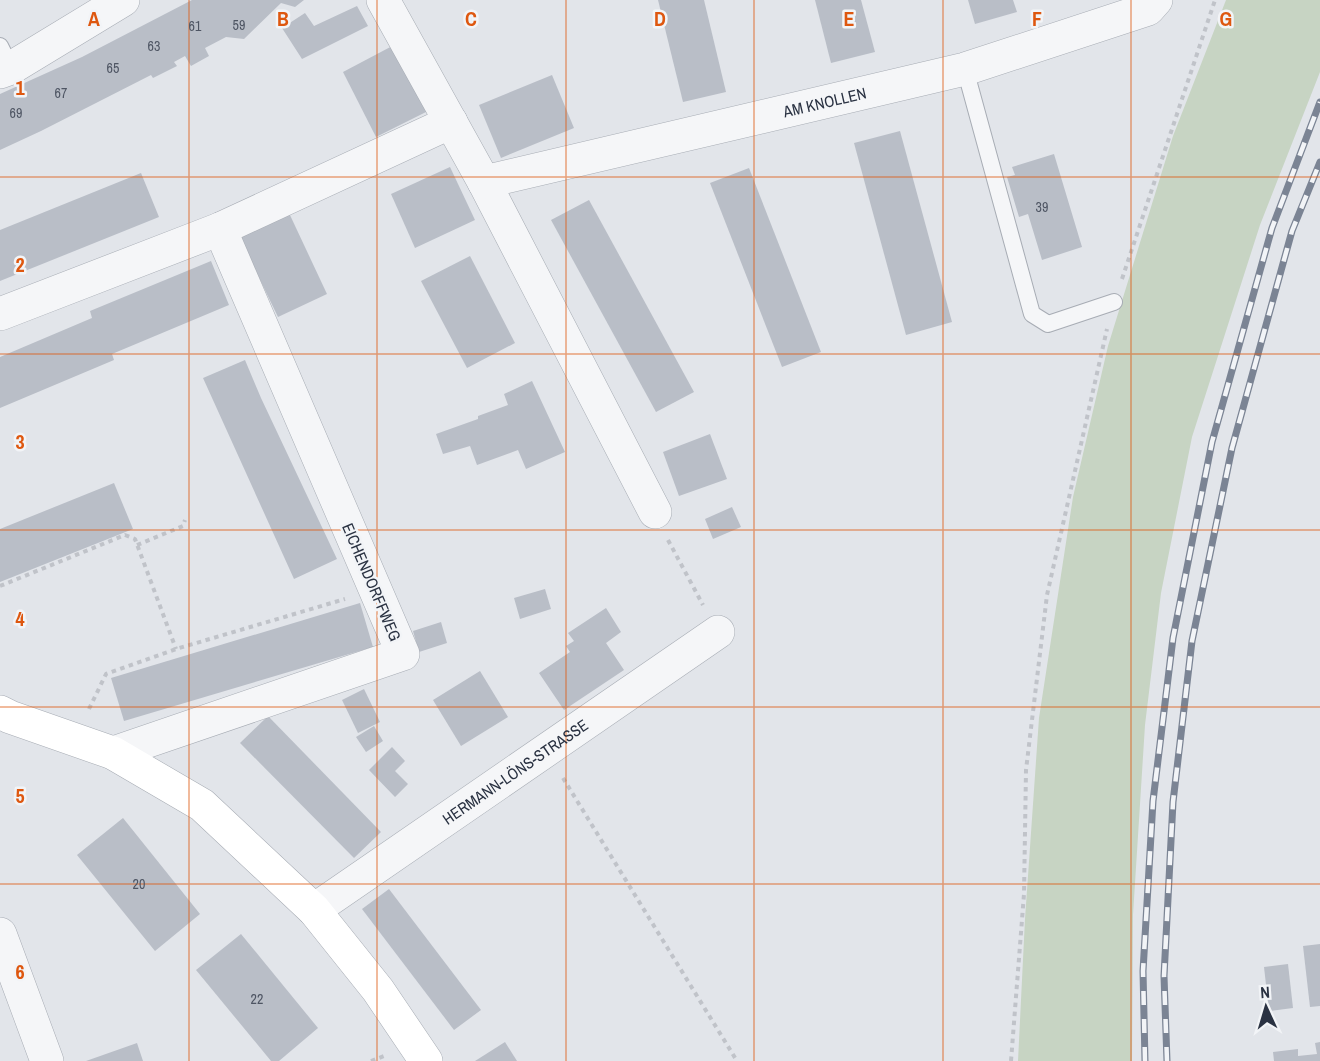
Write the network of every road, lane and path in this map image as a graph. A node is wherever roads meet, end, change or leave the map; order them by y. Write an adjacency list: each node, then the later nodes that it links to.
1 (123, 0): 4 (street)
2 (383, 0): 6 (street)
3 (1156, 0): 5 (street, AM KNOLLEN)
4 (4, 62)
5 (964, 69): 7 (street, AM KNOLLEN); 9 (lane)
6 (451, 122): 7 (street); 8 (street)
7 (484, 182): 11 (street)
8 (220, 229): 10 (street); 16 (street, EICHENDORFFWEG)
9 (1114, 302)
10 (0, 314)
11 (655, 512): 14 (path)
12 (185, 520): 13 (path)
13 (137, 545): 15 (path); 19 (path)
14 (690, 581)
15 (0, 586)
16 (376, 591): 19 (path); 23 (street, EICHENDORFFWEG)
17 (1047, 595): 29 (path)
18 (718, 632): 22 (street, HERMANN-LÖNS-STRASSE)
19 (177, 649): 21 (path)
20 (0, 712): 23 (main road)
21 (86, 716)
22 (546, 751): 24 (street, HERMANN-LÖNS-STRASSE); 28 (path)
23 (113, 753): 24 (main road)
24 (314, 910): 27 (main road)
25 (0, 934): 26 (street)
26 (47, 1061)
27 (426, 1061)
28 (737, 1061)
29 (1011, 1061)

